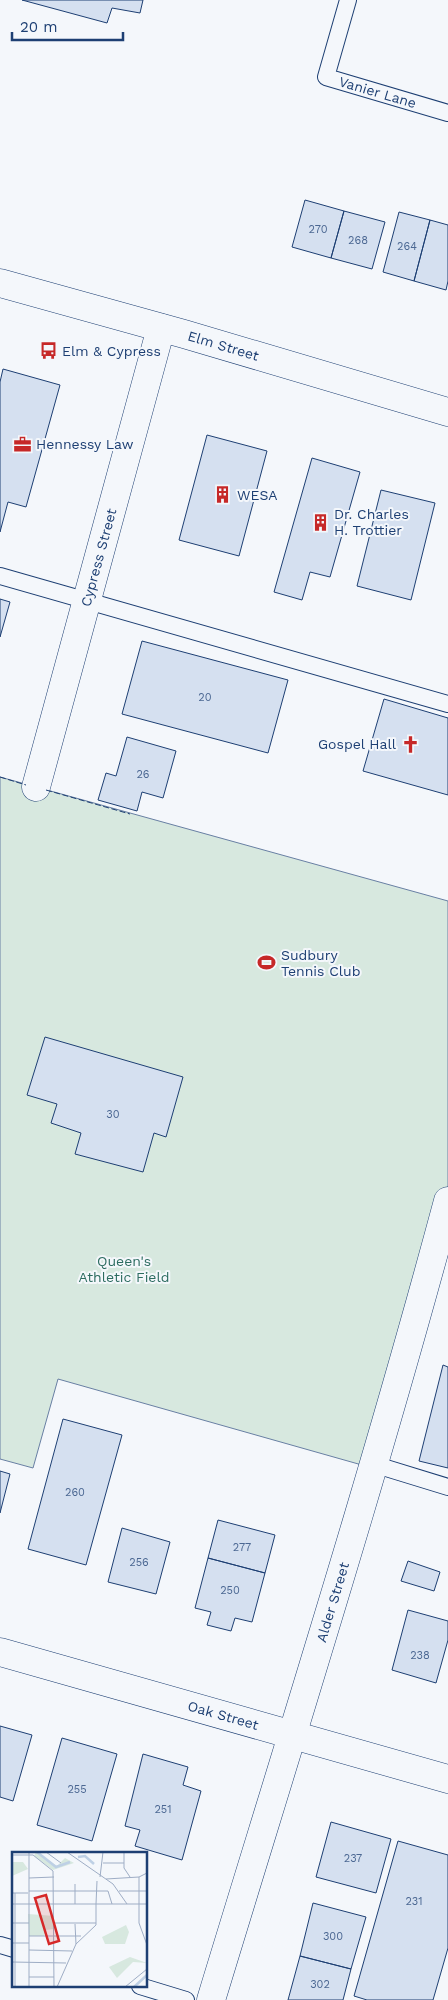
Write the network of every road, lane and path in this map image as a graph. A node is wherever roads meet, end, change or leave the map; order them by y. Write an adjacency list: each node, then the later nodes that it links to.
1 (348, 0): 2 (lane, Vanier Lane)
2 (448, 113)
3 (0, 283): 4 (street, Elm Street)
4 (161, 328): 5 (street, Elm Street); 7 (street, Cypress Street)
5 (448, 412)
6 (0, 576): 7 (lane)
7 (86, 601): 8 (lane); 9 (street, Cypress Street)
8 (448, 704)
9 (36, 788)
10 (447, 1208): 11 (street, Alder Street)
11 (373, 1464): 12 (lane); 14 (street, Alder Street)
12 (448, 1487)
13 (0, 1652): 14 (street, Oak Street)
14 (293, 1734): 15 (street, Oak Street); 18 (street, Alder Street)
15 (448, 1779)
16 (147, 1988): 17 (lane)
17 (186, 2000)
18 (211, 2000)

